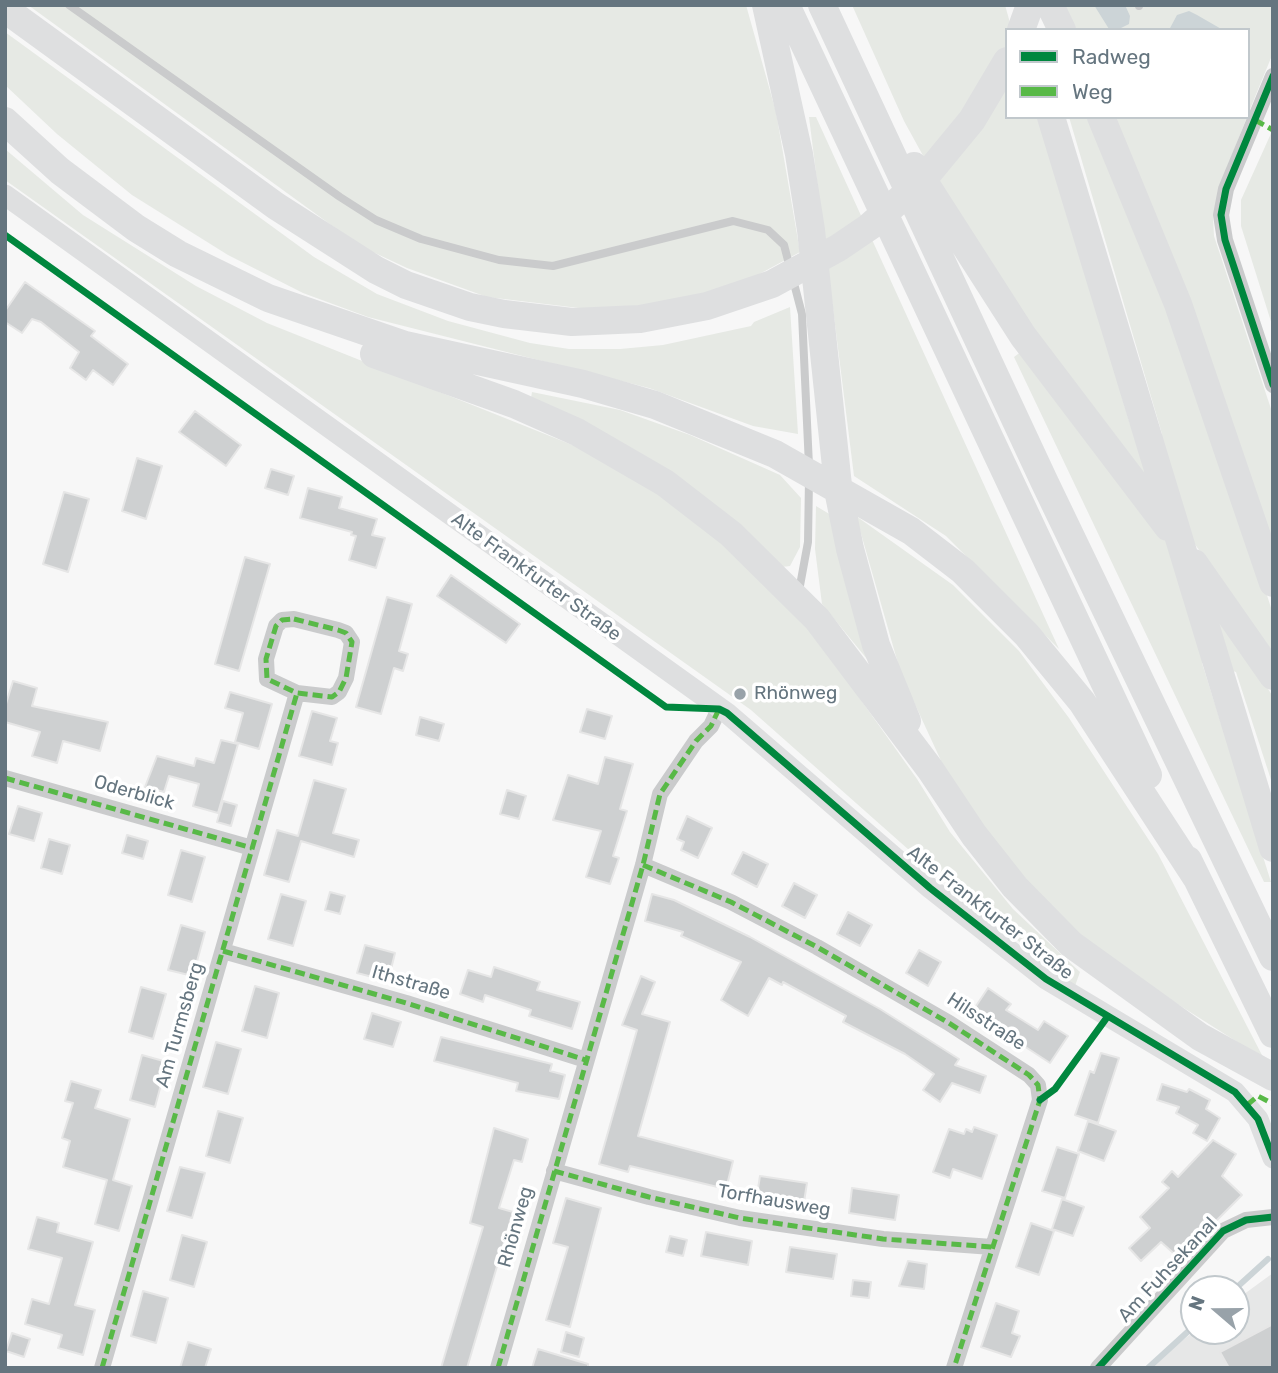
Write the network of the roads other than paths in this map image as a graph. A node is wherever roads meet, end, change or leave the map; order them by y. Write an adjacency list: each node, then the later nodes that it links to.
1 (69, 5): 22 (lane)
2 (766, 5): 26 (highway)
3 (786, 5): 31 (highway)
4 (822, 5): 12 (highway)
5 (1017, 5): 9 (highway)
6 (1030, 5): 10 (highway)
7 (1050, 5): 11 (highway)
8 (5, 9): 13 (highway)
9 (1023, 28)
10 (1024, 28)
11 (1061, 28)
12 (842, 50): 23 (highway); 33 (highway)
13 (1005, 64)
14 (1273, 76): 20 (street)
15 (1052, 119): 29 (highway)
16 (1102, 119): 21 (highway)
17 (5, 121): 19 (highway)
18 (5, 195): 25 (street, Alte Frankfurter Straße)
19 (314, 316): 22 (highway); 31 (highway)
20 (1273, 385)
21 (1273, 583)
22 (798, 598): 26 (highway)
23 (1273, 676)
24 (297, 693): 24 (street); 28 (street, Am Turmsberg)
25 (719, 709): 30 (street, Rhönweg); 37 (street, Alte Frankfurter Straße)
26 (930, 769): 36 (highway)
27 (5, 778): 28 (street, Oderblick)
28 (252, 848): 32 (street, Am Turmsberg)
29 (1273, 848)
30 (643, 865): 35 (street, Rhönweg); 40 (street, Hilsstraße)
31 (1196, 877): 34 (highway)
32 (223, 951): 35 (street, Ithstraße); 41 (street, Am Turmsberg)
33 (1273, 957)
34 (1273, 1034)
35 (586, 1060): 38 (street, Rhönweg)
36 (1273, 1077)
37 (1273, 1158)
38 (554, 1171): 40 (street, Torfhausweg); 42 (street, Rhönweg)
39 (1273, 1217): 44 (street, Am Fuhsekanal)
40 (992, 1247): 43 (street, Hilsstraße)
41 (102, 1368)
42 (498, 1368)
43 (954, 1368)
44 (1098, 1368)

